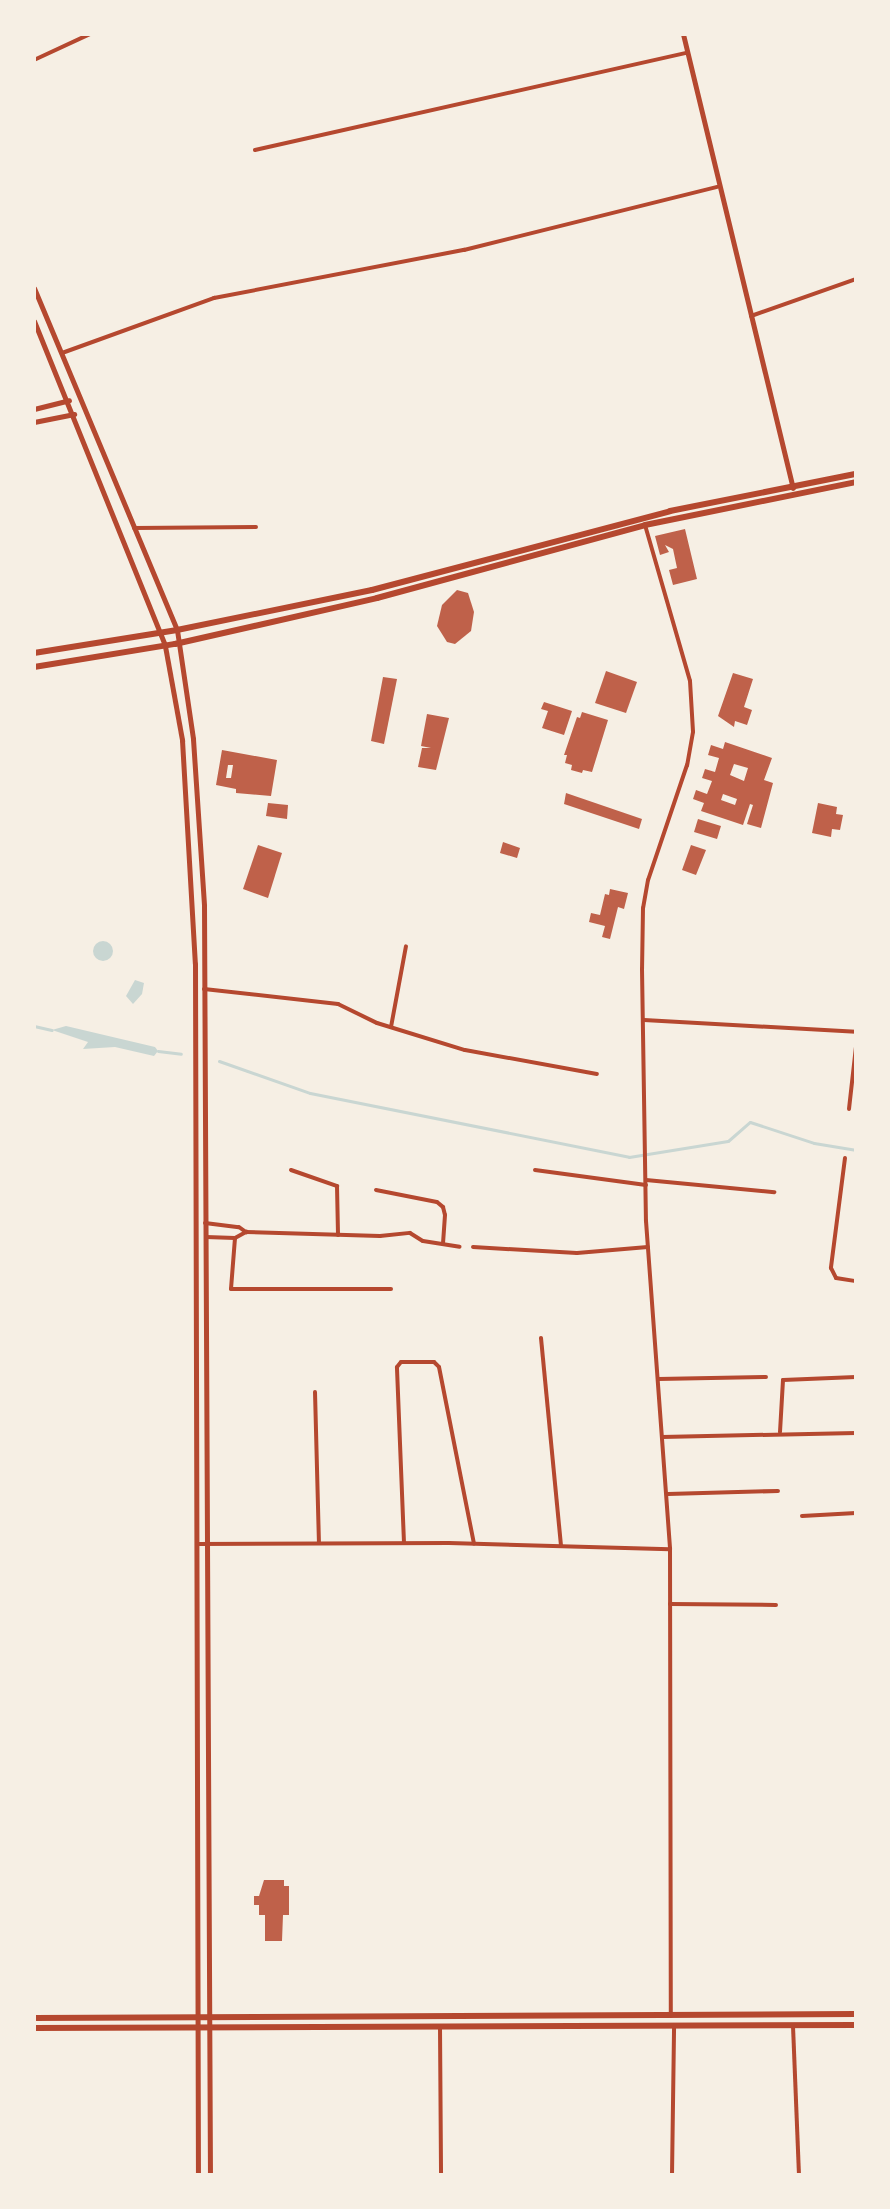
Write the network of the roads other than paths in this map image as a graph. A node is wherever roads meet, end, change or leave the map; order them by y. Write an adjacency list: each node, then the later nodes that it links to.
1 (90, 34): 4 (street)
2 (683, 34): 3 (street)
3 (686, 53): 5 (street); 6 (street)
4 (34, 60)
5 (255, 150)
6 (717, 187): 9 (street); 11 (street)
7 (856, 279): 9 (street)
8 (34, 288): 11 (street)
9 (749, 317): 18 (street)
10 (34, 321): 12 (street)
11 (61, 354): 21 (street)
12 (69, 400): 13 (street); 14 (street)
13 (34, 409)
14 (74, 414): 15 (street); 23 (street)
15 (34, 422)
16 (856, 474): 18 (main road)
17 (856, 482): 18 (main road)
18 (794, 492): 19 (main road)
19 (644, 521): 22 (main road); 24 (main road); 32 (street)
20 (256, 527): 21 (street)
21 (134, 528): 22 (street)
22 (177, 630): 23 (main road); 24 (street)
23 (160, 631): 25 (street); 26 (main road)
24 (180, 643): 25 (main road); 28 (street)
25 (165, 646): 27 (main road); 29 (street)
26 (34, 653)
27 (34, 667)
28 (204, 906): 29 (street); 31 (street)
29 (193, 907): 69 (street)
30 (406, 946): 33 (street)
31 (204, 989): 33 (street); 44 (street)
32 (644, 1020): 34 (street); 41 (street)
33 (391, 1027): 36 (street)
34 (856, 1032)
35 (856, 1047): 37 (street)
36 (597, 1074)
37 (849, 1109)
38 (845, 1158): 53 (street)
39 (291, 1170): 46 (street)
40 (535, 1170): 41 (street)
41 (646, 1182): 43 (street); 52 (street)
42 (376, 1190): 49 (street)
43 (774, 1192)
44 (205, 1223): 45 (street); 47 (street)
45 (246, 1232): 46 (street); 48 (street)
46 (338, 1235): 49 (street)
47 (206, 1237): 48 (street); 70 (street)
48 (235, 1238): 54 (street)
49 (443, 1244): 50 (street)
50 (460, 1247)
51 (473, 1247): 52 (street)
52 (648, 1247): 58 (street)
53 (856, 1281)
54 (391, 1289)
55 (541, 1338): 72 (street)
56 (766, 1377): 58 (street)
57 (856, 1377): 60 (street)
58 (658, 1379): 62 (street)
59 (315, 1392): 67 (street)
60 (780, 1432): 61 (street); 62 (street)
61 (856, 1433)
62 (662, 1437): 64 (street)
63 (778, 1491): 64 (street)
64 (668, 1494): 73 (street)
65 (856, 1513): 66 (street)
66 (802, 1516)
67 (319, 1543): 68 (street); 70 (street)
68 (404, 1543): 71 (street); 71 (street)
69 (197, 1544): 70 (street); 79 (street)
70 (207, 1544): 80 (street)
71 (474, 1544): 72 (street)
72 (561, 1546): 73 (street)
73 (670, 1549): 74 (street)
74 (670, 1604): 75 (street); 77 (street)
75 (776, 1605)
76 (856, 2014): 77 (main road)
77 (671, 2016): 80 (main road)
78 (34, 2018): 79 (main road)
79 (198, 2018): 80 (main road); 84 (street)
80 (209, 2018): 85 (street)
81 (674, 2025): 82 (main road); 86 (main road); 91 (street)
82 (793, 2025): 83 (main road); 92 (street)
83 (856, 2025)
84 (198, 2027): 85 (main road); 87 (main road); 88 (street)
85 (209, 2027): 86 (main road); 89 (street)
86 (440, 2027): 90 (street)
87 (34, 2028)
88 (198, 2175)
89 (210, 2175)
90 (441, 2175)
91 (672, 2175)
92 (799, 2175)

